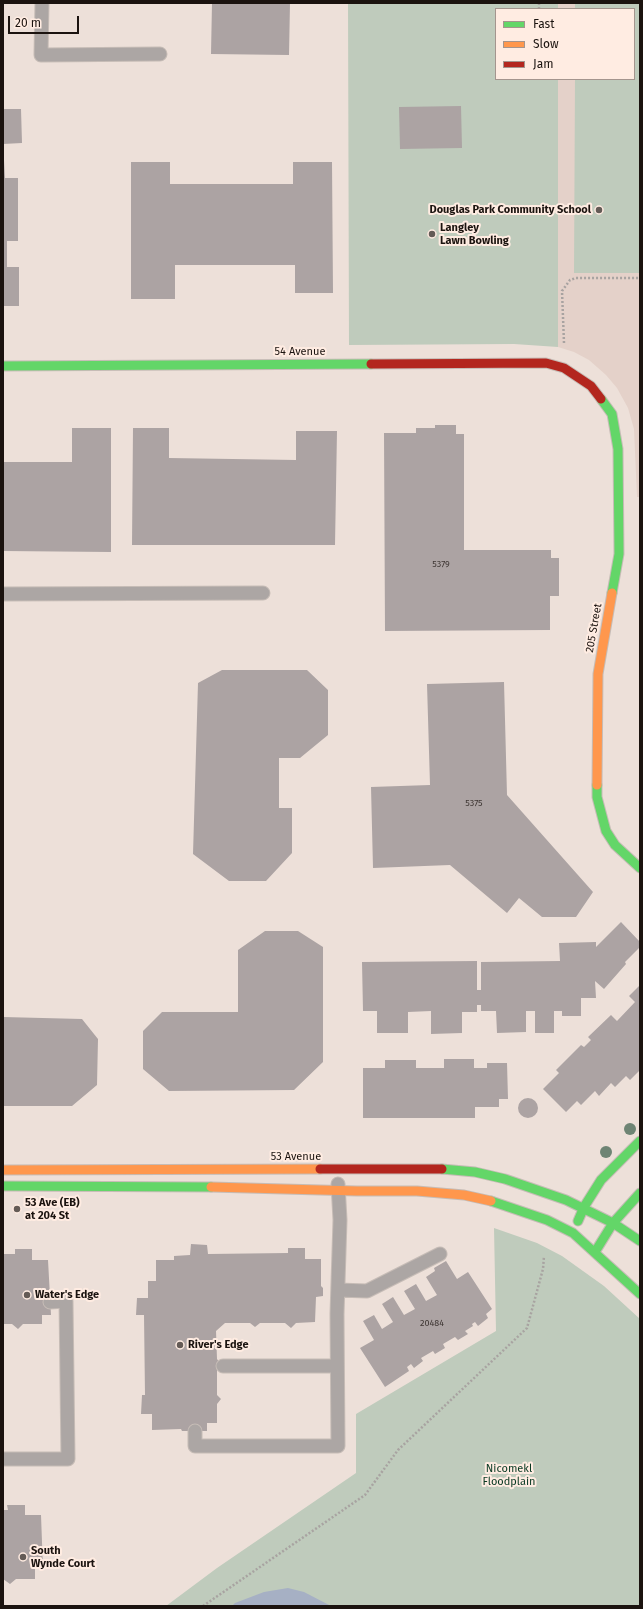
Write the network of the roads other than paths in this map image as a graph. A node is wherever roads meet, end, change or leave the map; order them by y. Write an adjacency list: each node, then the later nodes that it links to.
1 (42, 3): 2 (lane)
2 (160, 54)
3 (3, 366): 4 (street, 54 Avenue)
4 (592, 386): 7 (street, 205 Street)
5 (263, 593): 6 (lane)
6 (3, 594)
7 (640, 868)
8 (640, 1141): 14 (street)
9 (337, 1169): 10 (street, 53 Avenue); 12 (lane); 14 (street, 53 Avenue)
10 (3, 1170)
11 (3, 1186): 12 (street)
12 (338, 1190): 16 (street); 20 (lane)
13 (640, 1193): 15 (street)
14 (584, 1207): 15 (street, 53 Avenue); 16 (street)
15 (613, 1223): 17 (street, 53 Avenue); 18 (street)
16 (573, 1233): 18 (street)
17 (640, 1241)
18 (595, 1252): 21 (street)
19 (440, 1254): 20 (lane)
20 (338, 1290): 24 (lane)
21 (640, 1294)
22 (50, 1302): 26 (lane)
23 (223, 1366): 24 (lane)
24 (337, 1366): 25 (lane)
25 (195, 1431)
26 (3, 1459)

